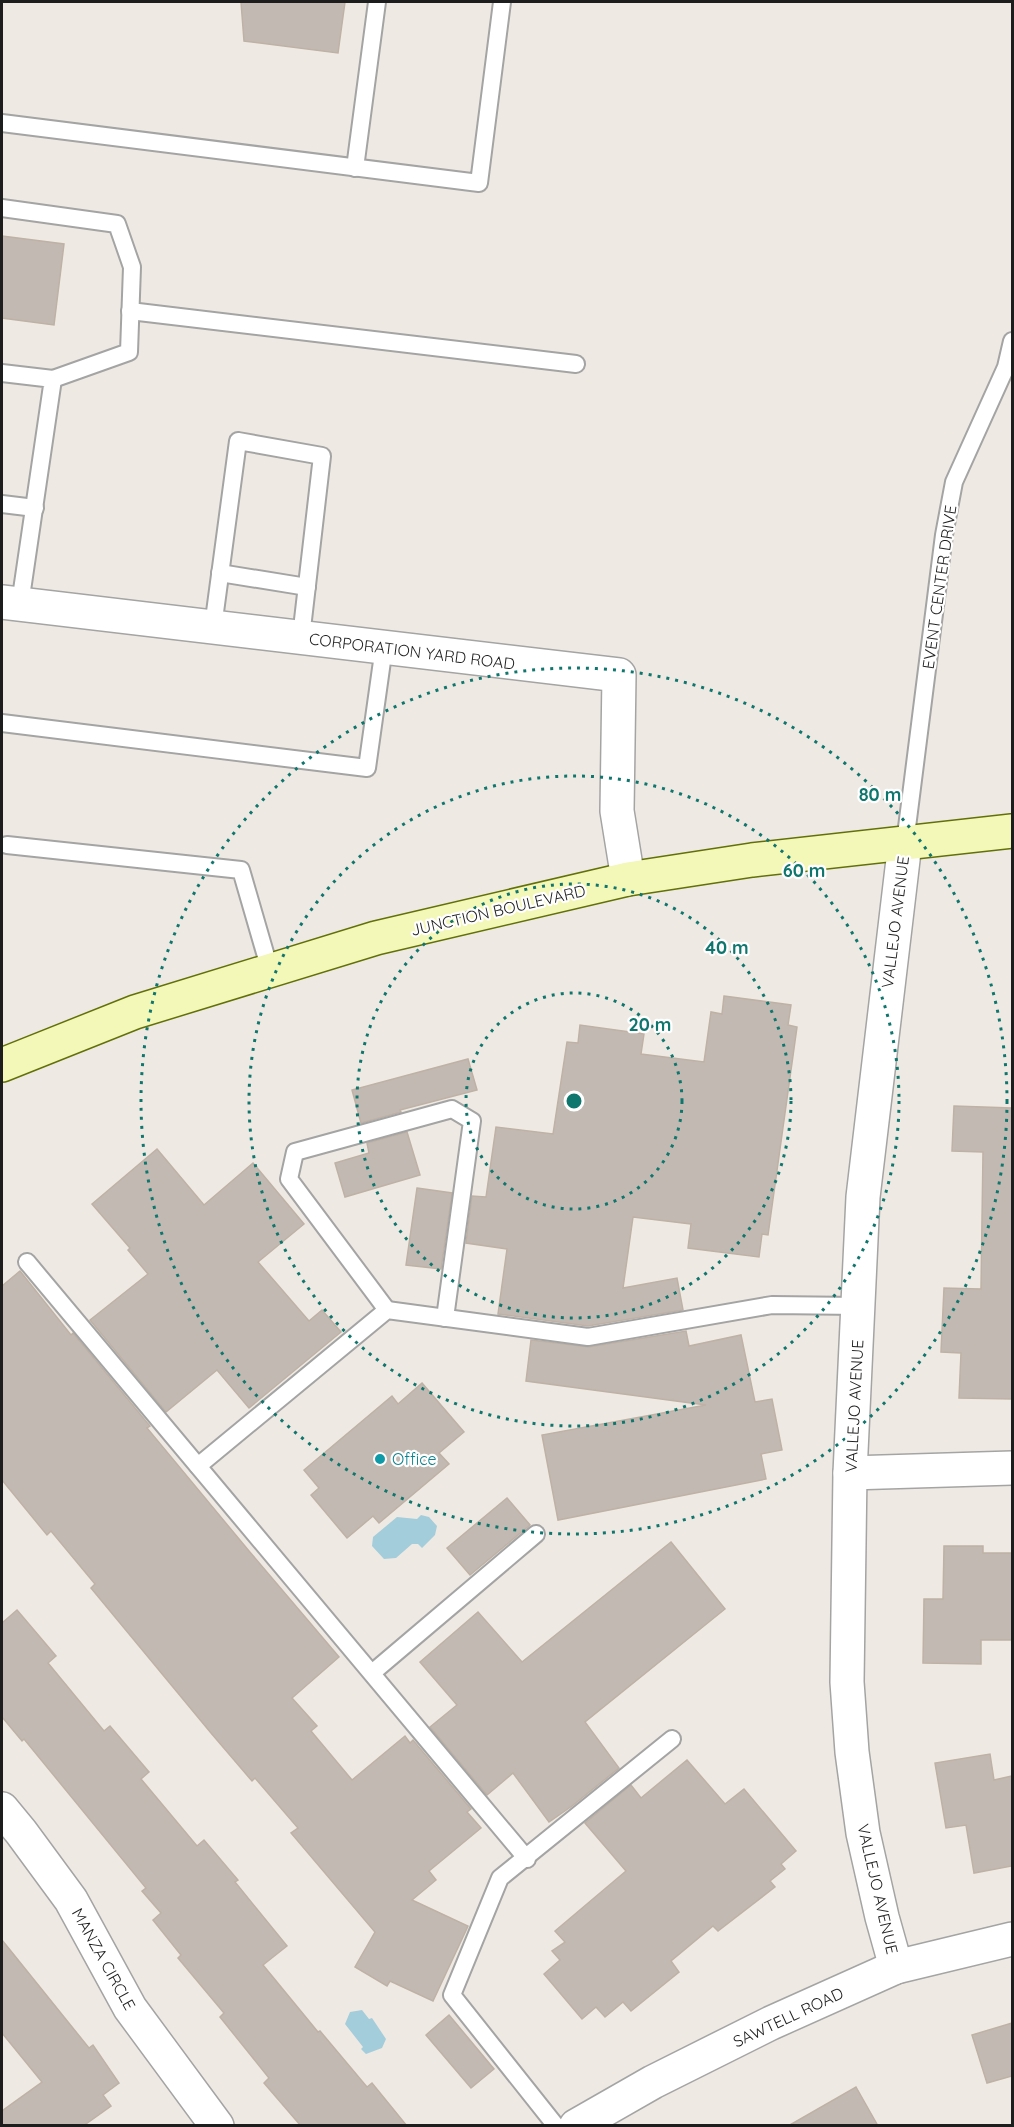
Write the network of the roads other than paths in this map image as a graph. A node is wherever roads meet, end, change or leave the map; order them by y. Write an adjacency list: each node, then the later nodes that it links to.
1 (377, 2): 4 (lane)
2 (502, 2): 4 (lane)
3 (2, 123): 4 (lane)
4 (355, 168)
5 (2, 208): 6 (lane)
6 (130, 311): 8 (lane); 10 (lane)
7 (1012, 341): 21 (lane, EVENT CENTER DRIVE)
8 (576, 364)
9 (2, 373): 10 (lane)
10 (53, 379): 12 (lane)
11 (2, 504): 12 (lane)
12 (34, 508): 15 (lane)
13 (220, 573): 14 (lane); 14 (lane); 16 (lane)
14 (307, 587): 17 (lane)
15 (11, 603): 16 (street, CORPORATION YARD ROAD)
16 (213, 627): 17 (street, CORPORATION YARD ROAD)
17 (301, 637): 18 (street, CORPORATION YARD ROAD)
18 (384, 648): 19 (lane); 23 (street, CORPORATION YARD ROAD)
19 (2, 723)
20 (1012, 831): 21 (main road, JUNCTION BOULEVARD)
21 (905, 843): 23 (main road, JUNCTION BOULEVARD); 27 (street, VALLEJO AVENUE)
22 (7, 845): 24 (lane)
23 (628, 879): 24 (main road, JUNCTION BOULEVARD)
24 (270, 970): 25 (main road, JUNCTION BOULEVARD)
25 (2, 1065)
26 (27, 1262): 30 (lane)
27 (859, 1306): 29 (lane); 32 (street, VALLEJO AVENUE)
28 (387, 1310): 29 (lane); 29 (lane); 30 (lane)
29 (445, 1318)
30 (198, 1466): 34 (lane)
31 (1012, 1468): 32 (street)
32 (850, 1473): 39 (street, VALLEJO AVENUE)
33 (536, 1534): 34 (lane)
34 (372, 1673): 37 (lane)
35 (672, 1739): 37 (lane)
36 (2, 1809): 40 (street, MANZA CIRCLE)
37 (527, 1859): 41 (lane)
38 (1012, 1939): 39 (street, SAWTELL ROAD)
39 (896, 1966): 42 (street, SAWTELL ROAD)
40 (203, 2120)
41 (556, 2126)
42 (576, 2126)

